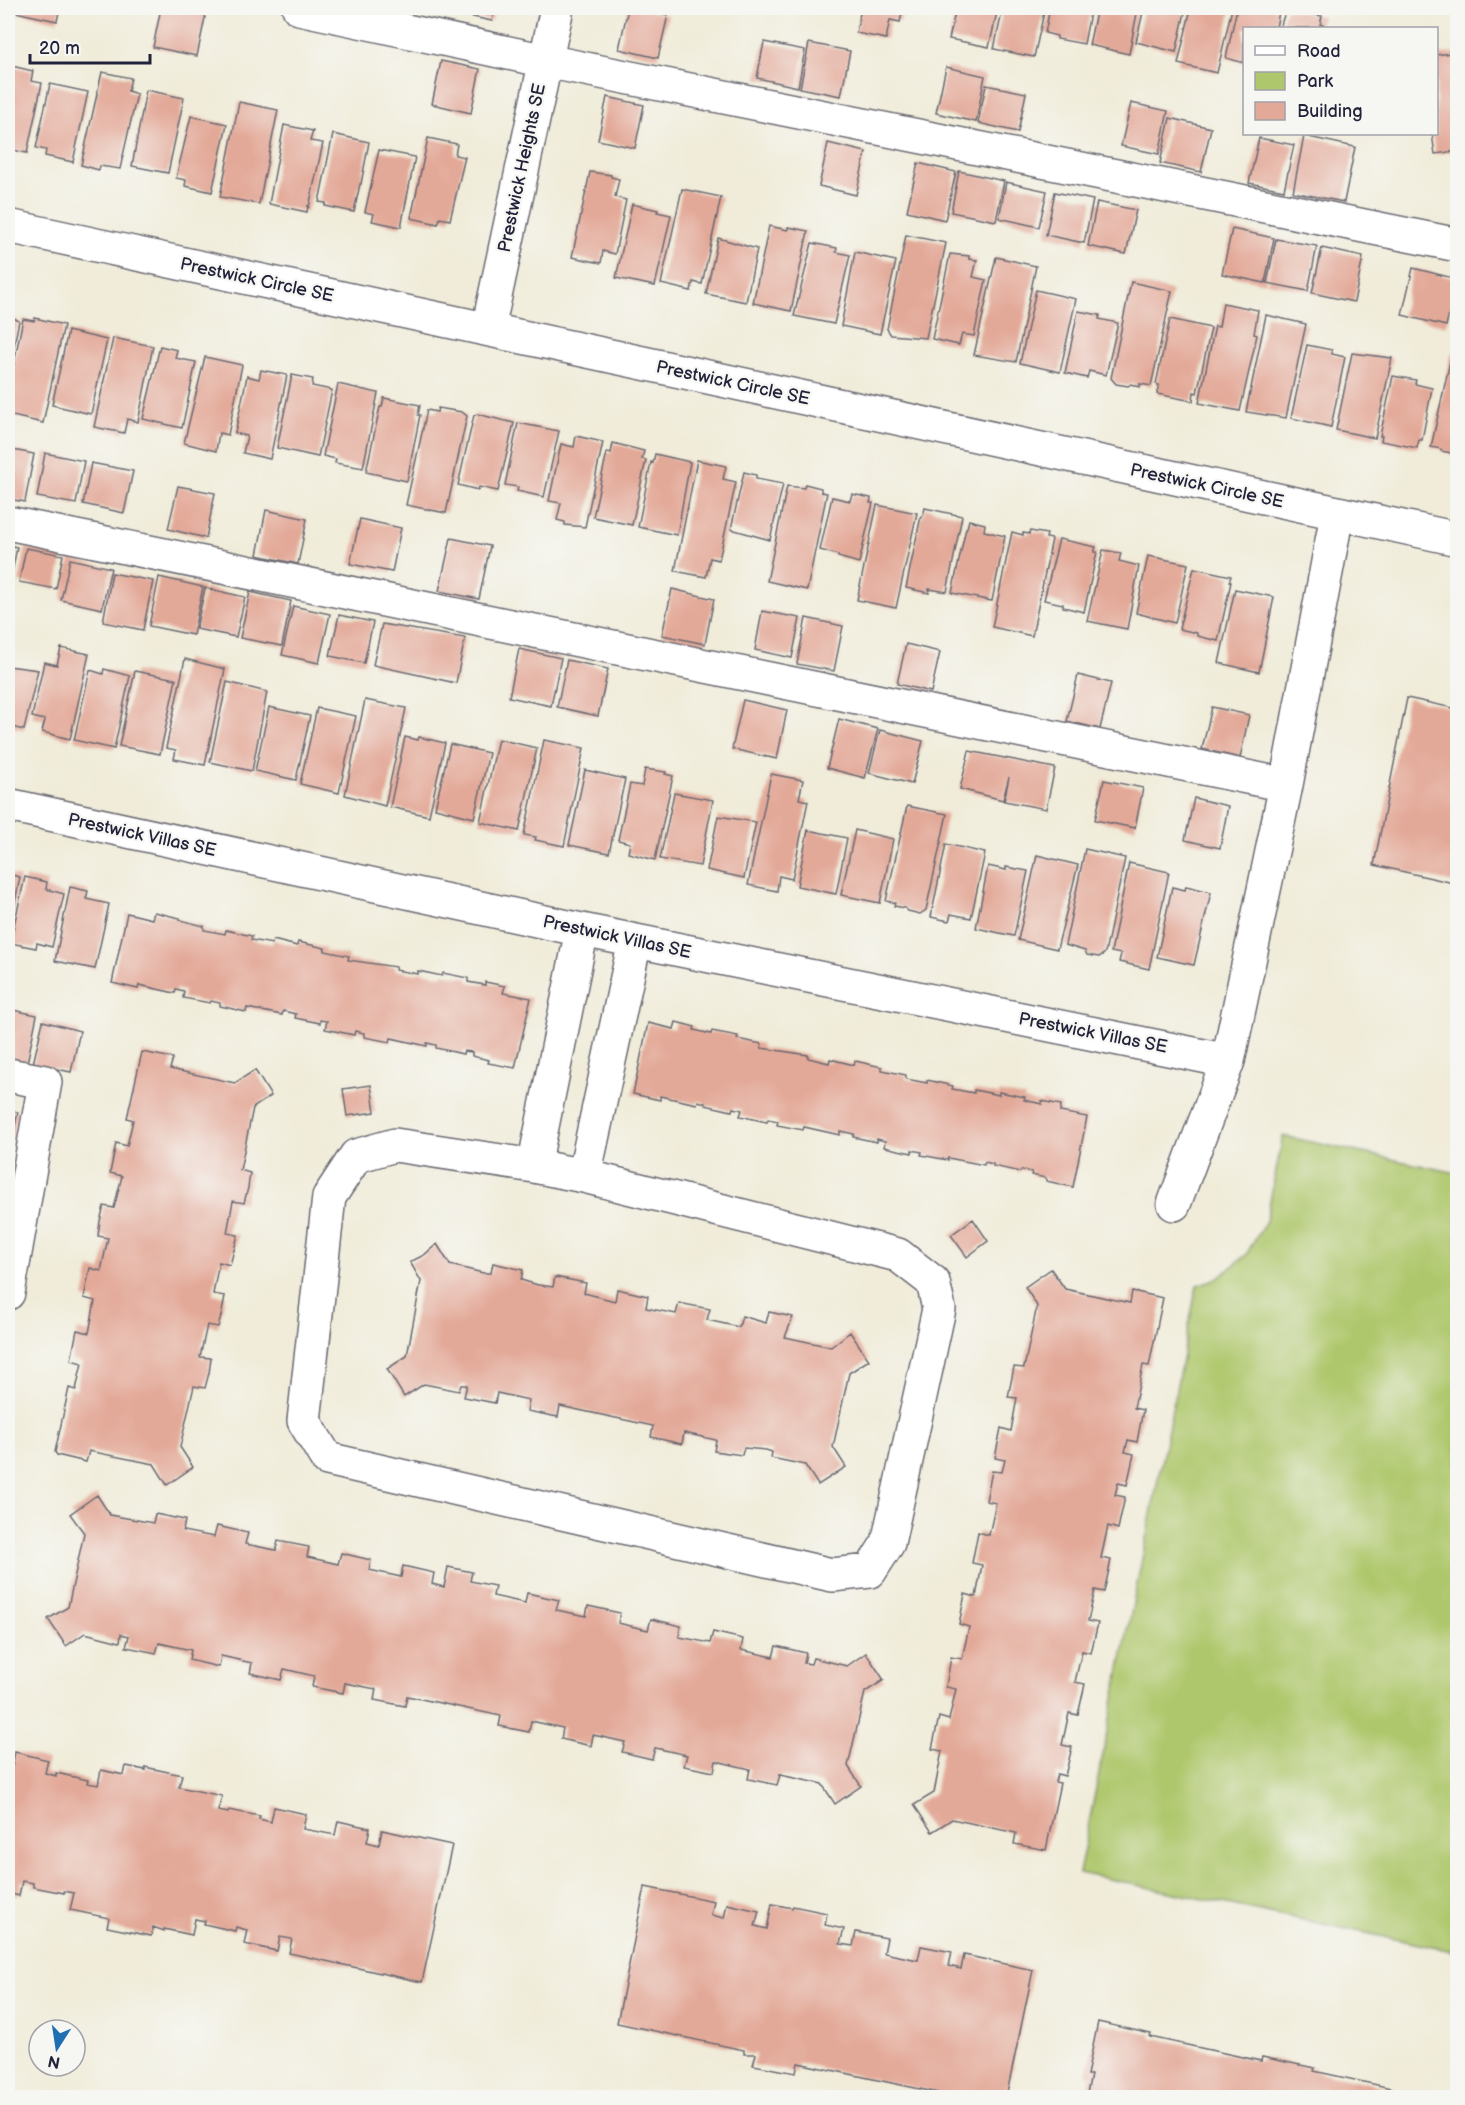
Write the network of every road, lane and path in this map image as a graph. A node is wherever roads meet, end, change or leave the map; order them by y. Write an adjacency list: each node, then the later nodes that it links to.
1 (299, 8): 3 (street)
2 (557, 8): 3 (street, Prestwick Heights SE)
3 (546, 61): 5 (street); 6 (street, Prestwick Heights SE)
4 (8, 226): 6 (street, Prestwick Circle SE)
5 (1458, 245)
6 (488, 329): 7 (street, Prestwick Circle SE)
7 (1337, 514): 9 (street, Prestwick Circle SE); 10 (street)
8 (8, 523): 10 (street)
9 (1458, 539)
10 (1286, 785): 14 (street)
11 (8, 805): 12 (street, Prestwick Villas SE)
12 (582, 930): 13 (street, Prestwick Villas SE); 16 (street)
13 (635, 941): 14 (street, Prestwick Villas SE); 17 (street)
14 (1228, 1060): 18 (street)
15 (8, 1075): 19 (street)
16 (534, 1166): 17 (street); 17 (street)
17 (584, 1176)
18 (1174, 1204)
19 (8, 1293)

